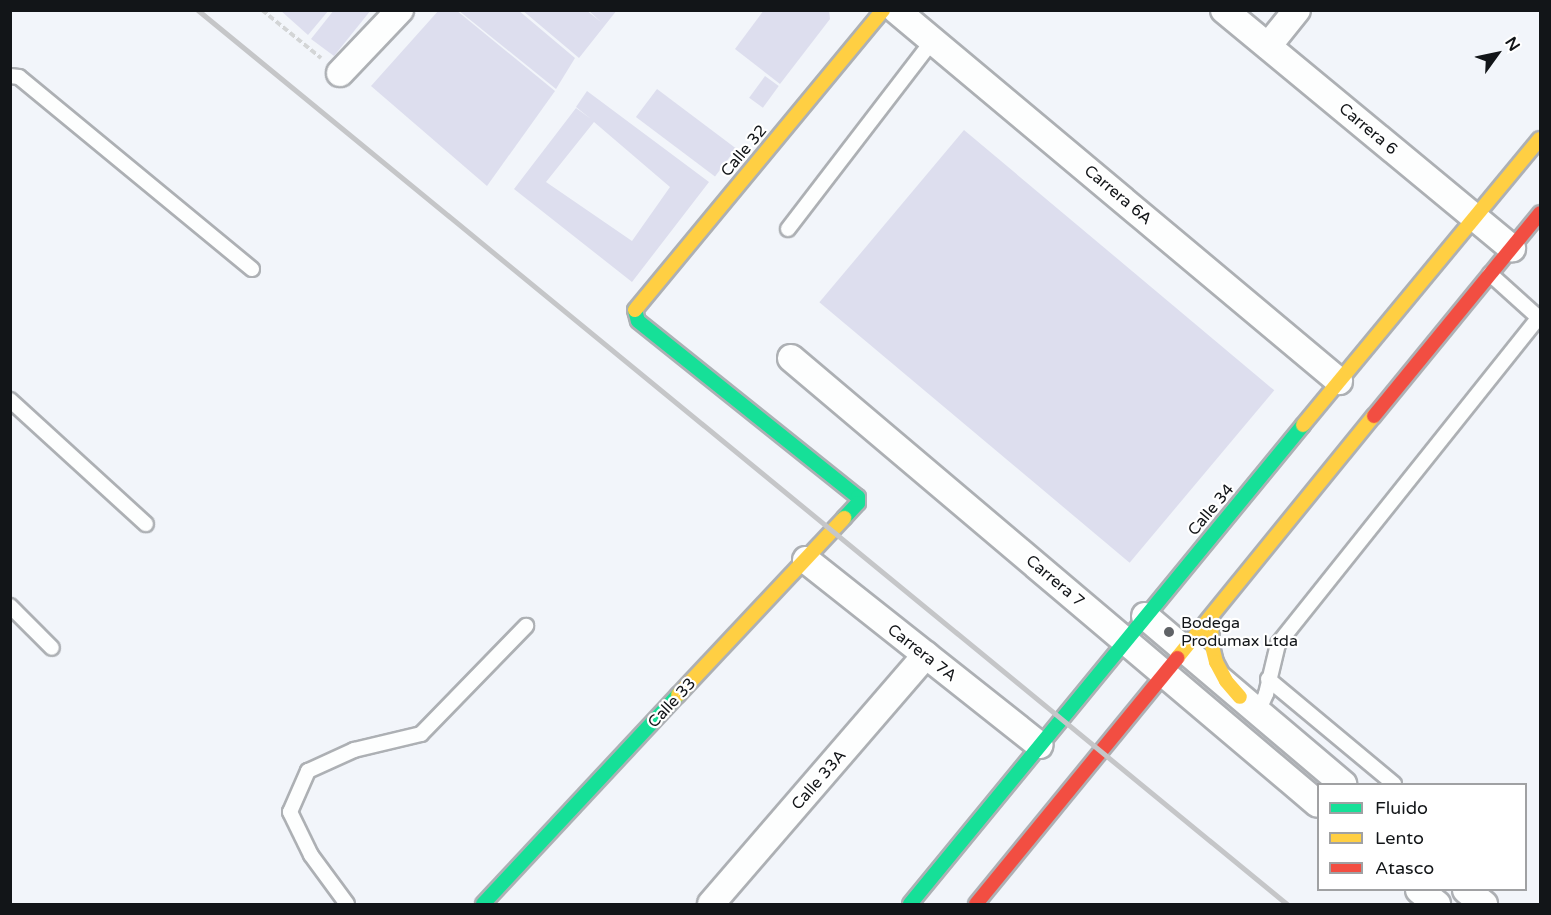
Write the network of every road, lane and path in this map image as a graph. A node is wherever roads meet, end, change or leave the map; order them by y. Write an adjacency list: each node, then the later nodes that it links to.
1 (262, 10): 9 (path)
2 (400, 10): 9 (street)
3 (883, 10): 22 (main road, Calle 32)
4 (896, 10): 7 (street, Carrera 6A)
5 (1224, 10): 8 (street, Carrera 6)
6 (1297, 10): 8 (street)
7 (933, 40): 14 (lane); 20 (street, Carrera 6A)
8 (1268, 46): 13 (street, Carrera 6)
9 (340, 73)
10 (10, 76): 16 (lane)
11 (1540, 139): 13 (main road, Calle 34)
12 (1540, 213): 15 (main road)
13 (1476, 218): 15 (street, Carrera 6); 20 (main road, Calle 34)
14 (788, 229)
15 (1512, 248): 17 (main road)
16 (252, 269)
17 (1490, 274): 18 (lane); 27 (main road)
18 (1540, 318): 34 (lane)
19 (792, 358): 29 (street, Carrera 7)
20 (1340, 381): 26 (main road, Calle 34)
21 (10, 400): 23 (lane)
22 (859, 500): 24 (main road, Calle 33)
23 (146, 524)
24 (806, 560): 32 (street, Carrera 7A); 43 (main road, Calle 33)
25 (10, 606): 30 (lane)
26 (1145, 616): 29 (main road, Calle 34); 31 (street)
27 (1212, 618): 31 (main road); 35 (main road)
28 (526, 626): 42 (lane)
29 (1125, 640): 33 (street, Carrera 7); 36 (main road, Calle 34)
30 (52, 648)
31 (1184, 650): 33 (main road); 35 (street)
32 (926, 655): 36 (street, Carrera 7A); 44 (street, Calle 33A)
33 (1165, 674): 39 (street, Carrera 7); 46 (main road)
34 (1268, 679): 35 (lane); 38 (lane)
35 (1249, 704): 37 (street)
36 (1039, 745): 45 (main road, Calle 34)
37 (1342, 783)
38 (1393, 783)
39 (1317, 803)
40 (1420, 891): 47 (street)
41 (1467, 891): 48 (street)
42 (346, 904)
43 (483, 904)
44 (711, 904)
45 (910, 904)
46 (976, 904)
47 (1437, 904)
48 (1484, 904)

